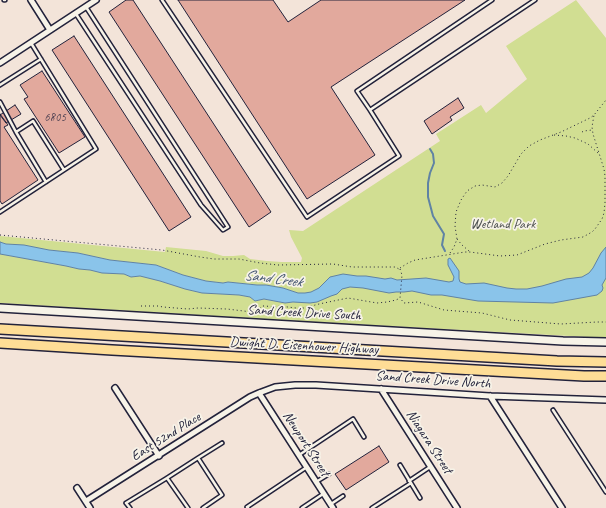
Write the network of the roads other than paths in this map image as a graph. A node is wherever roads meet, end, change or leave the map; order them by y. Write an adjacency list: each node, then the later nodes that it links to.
1 (31, 0): 8 (street)
2 (96, 0): 6 (street)
3 (162, 0): 14 (lane)
4 (492, 0): 14 (lane)
5 (535, 0): 14 (lane)
6 (86, 6): 7 (street); 7 (lane)
7 (75, 13): 8 (street)
8 (50, 30): 9 (street)
9 (31, 42): 10 (lane); 11 (street)
10 (41, 59): 12 (lane); 16 (lane)
11 (1, 61)
12 (0, 85)
13 (0, 102): 15 (lane)
14 (370, 110)
15 (16, 132): 16 (lane); 17 (lane)
16 (64, 170): 17 (lane)
17 (46, 182): 18 (lane)
18 (0, 212)
19 (0, 308): 21 (main road, Sand Creek Drive South)
20 (0, 329): 23 (highway, Dwight D. Eisenhower Highway)
21 (606, 342)
22 (0, 343): 24 (highway, Dwight D. Eisenhower Highway)
23 (606, 362)
24 (606, 376)
25 (115, 388): 34 (street)
26 (381, 389): 27 (street, Sand Creek Drive North); 28 (street, Sand Creek Drive North); 38 (street, Niagara Street)
27 (258, 393): 33 (street, Newport Street); 34 (street, East 52nd Place)
28 (490, 396): 29 (street, Sand Creek Drive North); 58 (street)
29 (606, 400)
30 (553, 410): 44 (lane)
31 (364, 437): 33 (lane)
32 (222, 442): 35 (lane)
33 (299, 455): 37 (street, Newport Street)
34 (159, 456): 48 (street, East 52nd Place)
35 (198, 458): 40 (lane); 53 (lane)
36 (400, 466): 42 (lane)
37 (307, 467): 41 (street, Newport Street); 54 (lane)
38 (431, 467): 42 (lane); 57 (street, Niagara Street)
39 (329, 474): 41 (lane)
40 (167, 478): 51 (lane); 52 (lane)
41 (316, 482): 45 (street, Newport Street)
42 (410, 482): 47 (lane); 56 (lane)
43 (77, 488): 48 (street)
44 (606, 492)
45 (324, 493): 49 (street, Newport Street); 55 (lane)
46 (343, 496): 49 (lane)
47 (420, 498)
48 (86, 501): 50 (street)
49 (332, 506)
50 (90, 508)
51 (130, 508)
52 (188, 508)
53 (202, 508)
54 (248, 508)
55 (302, 508)
56 (372, 508)
57 (457, 508)
58 (562, 508)

